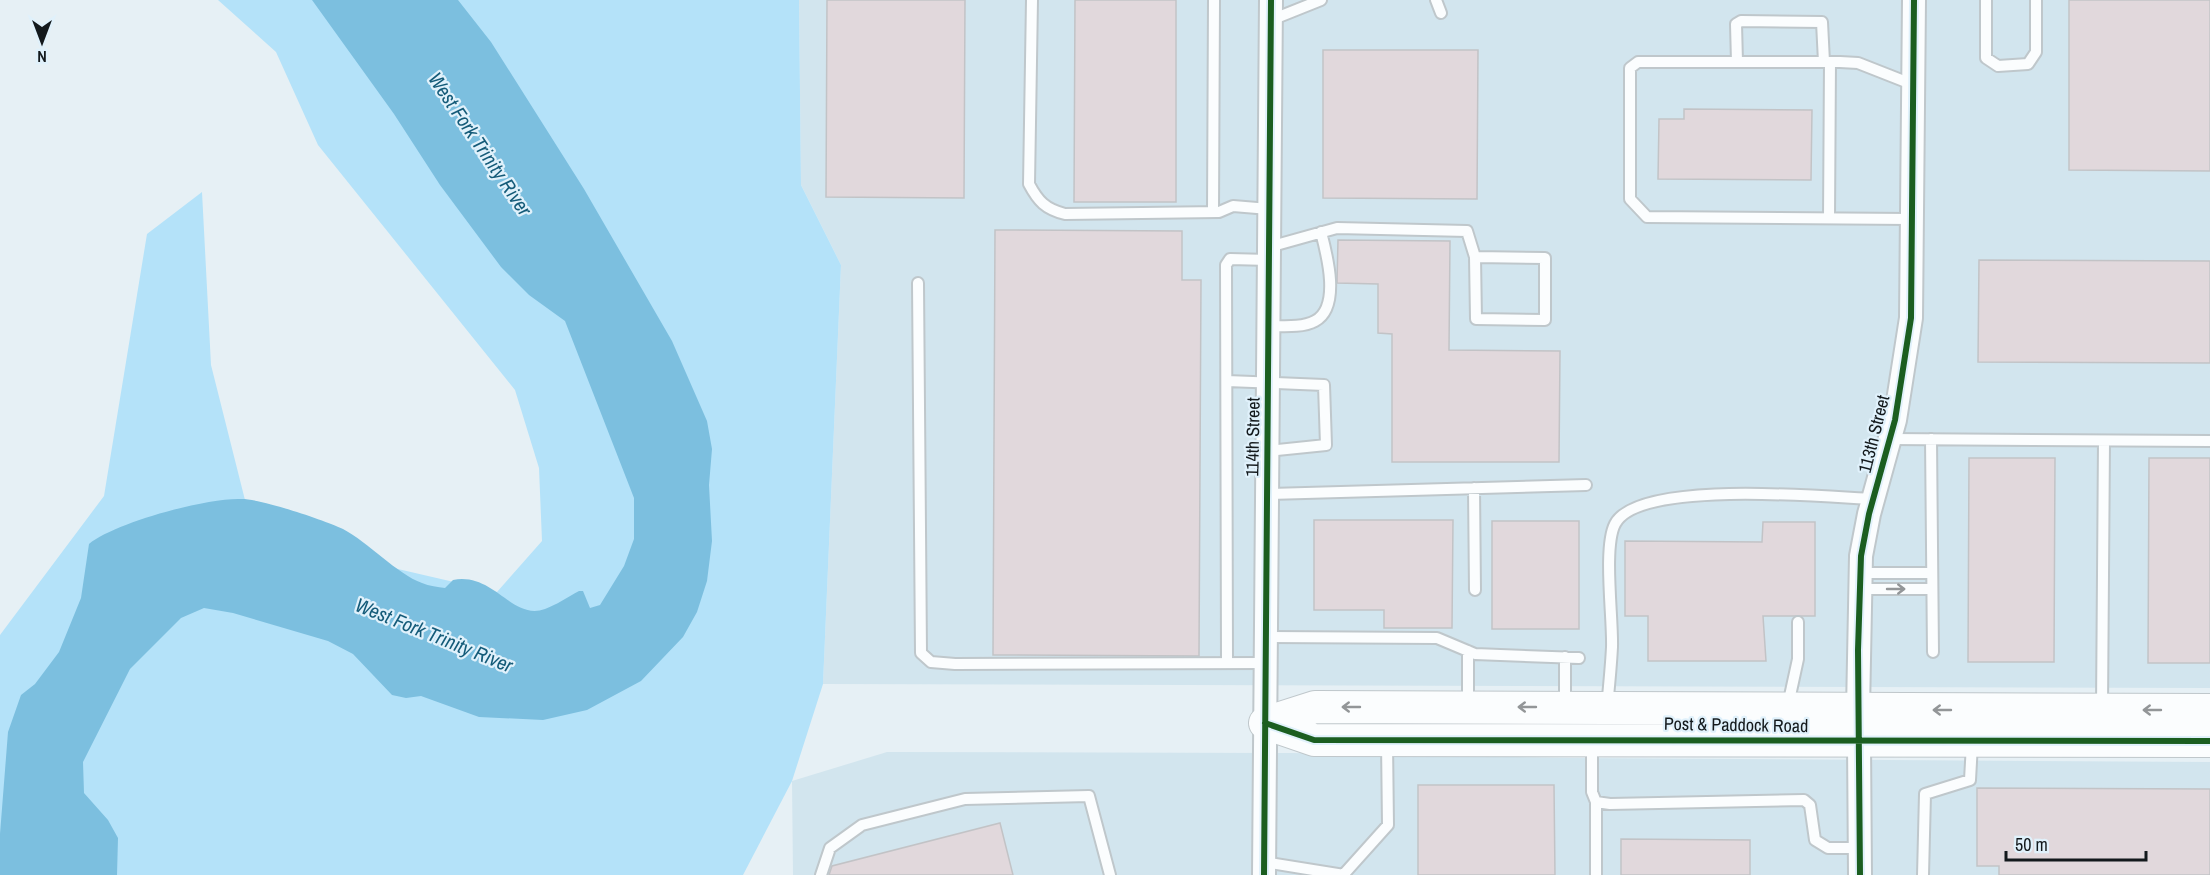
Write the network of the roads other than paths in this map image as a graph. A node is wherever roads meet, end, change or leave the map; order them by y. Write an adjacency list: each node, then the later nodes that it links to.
1 (1032, 0): 14 (lane)
2 (1214, 0): 14 (lane)
3 (1321, 0): 8 (lane)
4 (1436, 0): 9 (lane)
5 (1914, 0): 12 (street, 113th Street)
6 (1986, 0): 7 (lane)
7 (2036, 0)
8 (1271, 10): 13 (street, 114th Street)
9 (1441, 13)
10 (1737, 62): 11 (lane); 11 (lane); 15 (lane)
11 (1827, 62): 12 (lane); 15 (lane)
12 (1914, 85): 16 (street, 113th Street)
13 (1269, 209): 14 (lane); 18 (street, 114th Street)
14 (1213, 212)
15 (1829, 218): 16 (lane)
16 (1910, 219): 24 (street, 113th Street)
17 (1322, 232): 18 (lane); 19 (lane); 21 (lane)
18 (1269, 253): 21 (street, 114th Street); 22 (lane)
19 (1475, 257): 19 (lane)
20 (918, 283): 43 (lane)
21 (1268, 326): 23 (street, 114th Street)
22 (1227, 381): 23 (lane); 43 (lane)
23 (1268, 381): 28 (street, 114th Street); 28 (lane)
24 (1890, 439): 25 (lane); 32 (street, 113th Street)
25 (1931, 439): 26 (lane); 33 (lane)
26 (2104, 441): 27 (lane); 50 (lane)
27 (2210, 441)
28 (1267, 451): 31 (street, 114th Street)
29 (1586, 485): 30 (lane)
30 (1474, 488): 31 (lane); 36 (lane)
31 (1267, 494): 38 (street, 114th Street)
32 (1873, 499): 34 (street, 113th Street); 47 (lane)
33 (1932, 573): 34 (lane); 35 (lane)
34 (1860, 581): 35 (lane, one-way to 35); 49 (street, 113th Street)
35 (1932, 589): 40 (lane)
36 (1475, 590)
37 (1798, 622): 48 (lane)
38 (1266, 637): 39 (lane); 44 (street, 114th Street)
39 (1468, 651): 41 (lane); 45 (lane)
40 (1933, 652)
41 (1565, 657): 42 (lane); 46 (lane)
42 (1579, 658)
43 (1227, 663): 44 (lane)
44 (1266, 663): 52 (street, 114th Street)
45 (1468, 707): 46 (street, Post & Paddock Road, one-way to 45); 52 (street, Post & Paddock Road, one-way to 52)
46 (1565, 707): 47 (street, Post & Paddock Road)
47 (1606, 707): 48 (street, Post & Paddock Road); 53 (street)
48 (1788, 709): 49 (street, Post & Paddock Road)
49 (1858, 710): 50 (street, Post & Paddock Road, one-way to 49); 56 (street, 113th Street)
50 (2102, 710): 51 (street, Post & Paddock Road, one-way to 50)
51 (2210, 710)
52 (1265, 723): 54 (street, Post & Paddock Road); 60 (street, 114th Street)
53 (1600, 739): 54 (street, Post & Paddock Road); 56 (street, Post & Paddock Road); 58 (lane)
54 (1387, 740): 61 (lane)
55 (2210, 741): 57 (street, Post & Paddock Road)
56 (1859, 742): 57 (street, Post & Paddock Road); 59 (street, 113th Street)
57 (1972, 742): 66 (lane)
58 (1596, 802): 59 (lane); 64 (lane)
59 (1860, 848): 65 (street, 113th Street)
60 (1264, 869): 61 (lane)
61 (1344, 874)
62 (821, 875): 63 (lane)
63 (1110, 875)
64 (1596, 875)
65 (1860, 875)
66 (1923, 875)

